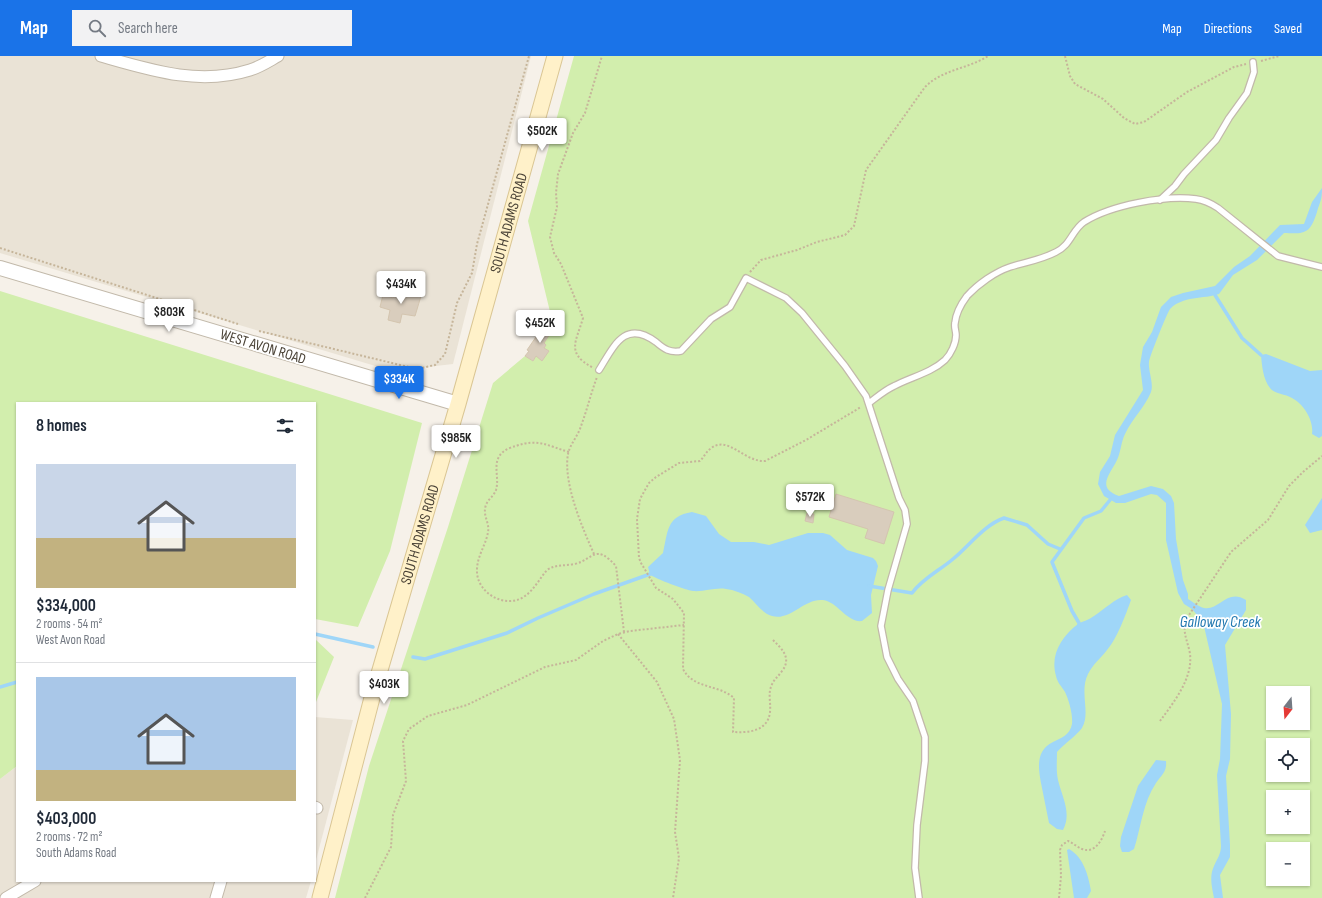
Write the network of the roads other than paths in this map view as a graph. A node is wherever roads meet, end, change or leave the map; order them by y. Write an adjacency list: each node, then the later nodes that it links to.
1 (101, 56): 2 (street)
2 (278, 56)
3 (555, 56): 10 (main road, SOUTH ADAMS ROAD)
4 (1253, 62): 5 (lane)
5 (1160, 200): 6 (lane); 9 (lane)
6 (1322, 267)
7 (0, 268): 10 (street, WEST AVON ROAD)
8 (599, 370): 9 (lane)
9 (869, 403): 16 (lane)
10 (458, 404): 15 (main road, SOUTH ADAMS ROAD)
11 (33, 882): 13 (street)
12 (220, 882): 14 (street)
13 (6, 898)
14 (216, 898)
15 (320, 898)
16 (919, 898)

